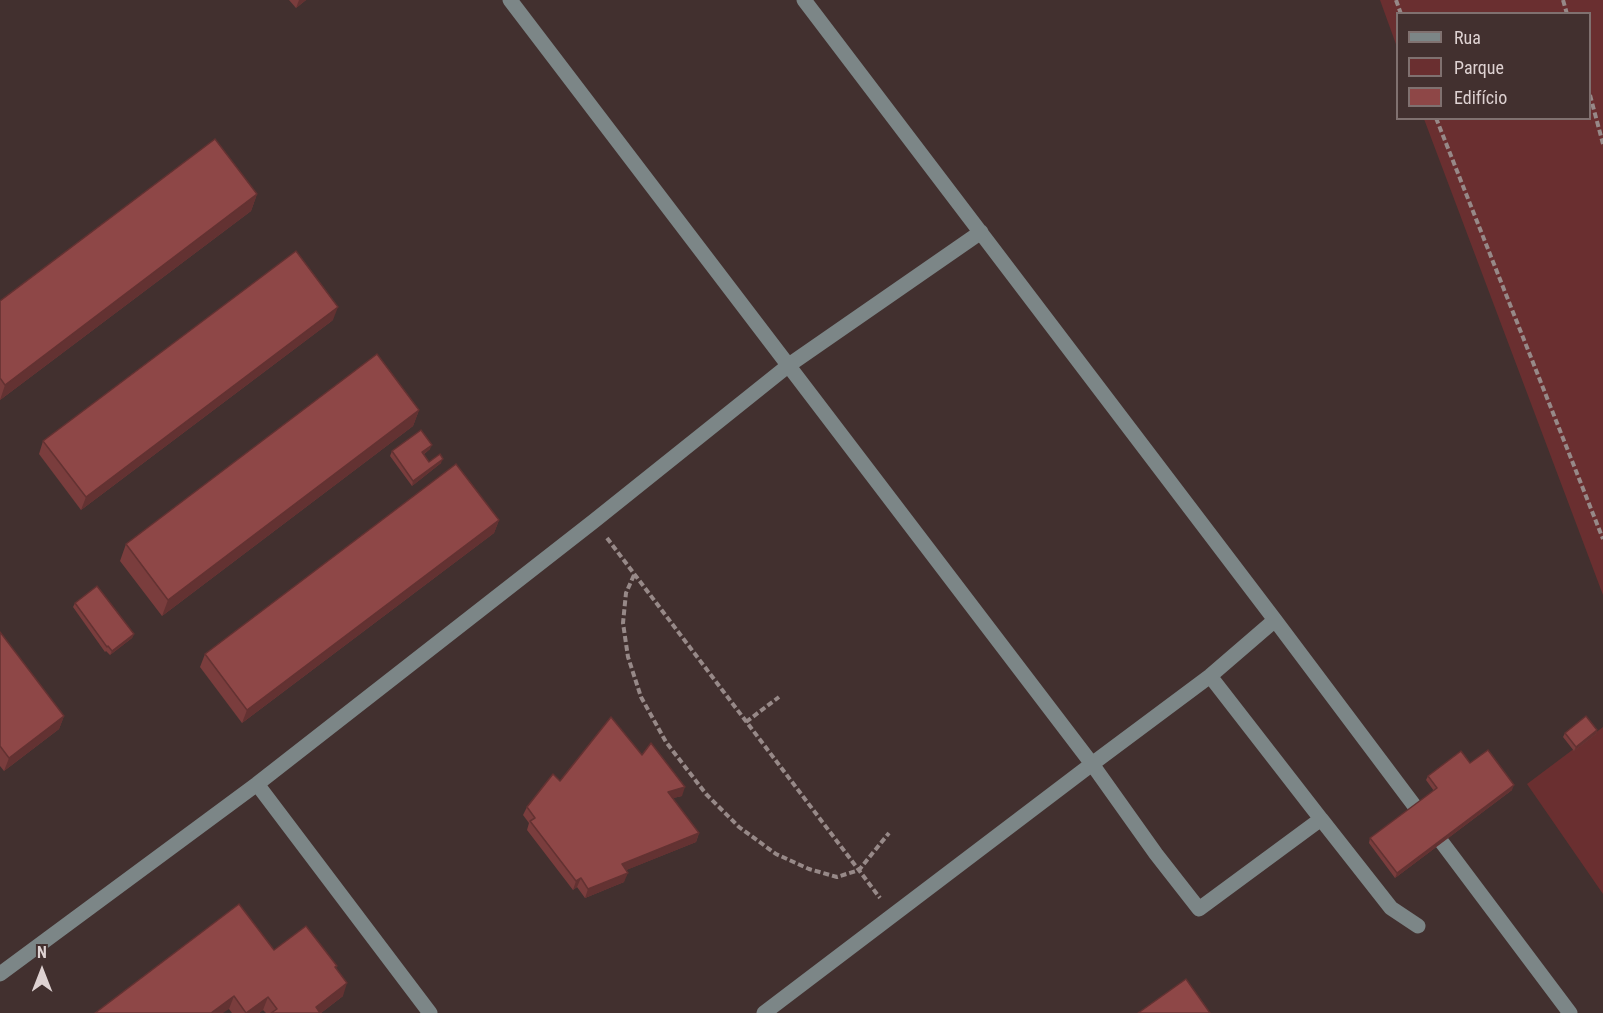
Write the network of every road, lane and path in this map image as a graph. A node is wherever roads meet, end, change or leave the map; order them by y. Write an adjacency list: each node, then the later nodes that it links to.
1 (510, 0): 7 (lane)
2 (804, 0): 6 (lane)
3 (1591, 99): 5 (path)
4 (1437, 120): 9 (path)
5 (1603, 144)
6 (981, 232): 7 (lane); 11 (lane)
7 (789, 365): 8 (lane); 15 (lane)
8 (594, 521): 10 (path); 16 (lane)
9 (1603, 539)
10 (634, 575): 14 (path); 19 (path)
11 (1275, 620): 12 (lane); 25 (lane)
12 (1210, 676): 15 (lane); 17 (lane)
13 (779, 697): 14 (path)
14 (746, 722): 19 (path)
15 (1092, 764): 17 (lane); 20 (lane)
16 (257, 784): 22 (lane); 23 (lane)
17 (1321, 819): 21 (lane)
18 (889, 833): 19 (path)
19 (859, 870): 20 (path)
20 (894, 915): 24 (lane)
21 (1418, 926)
22 (0, 974)
23 (430, 1013)
24 (764, 1013)
25 (1570, 1013)

